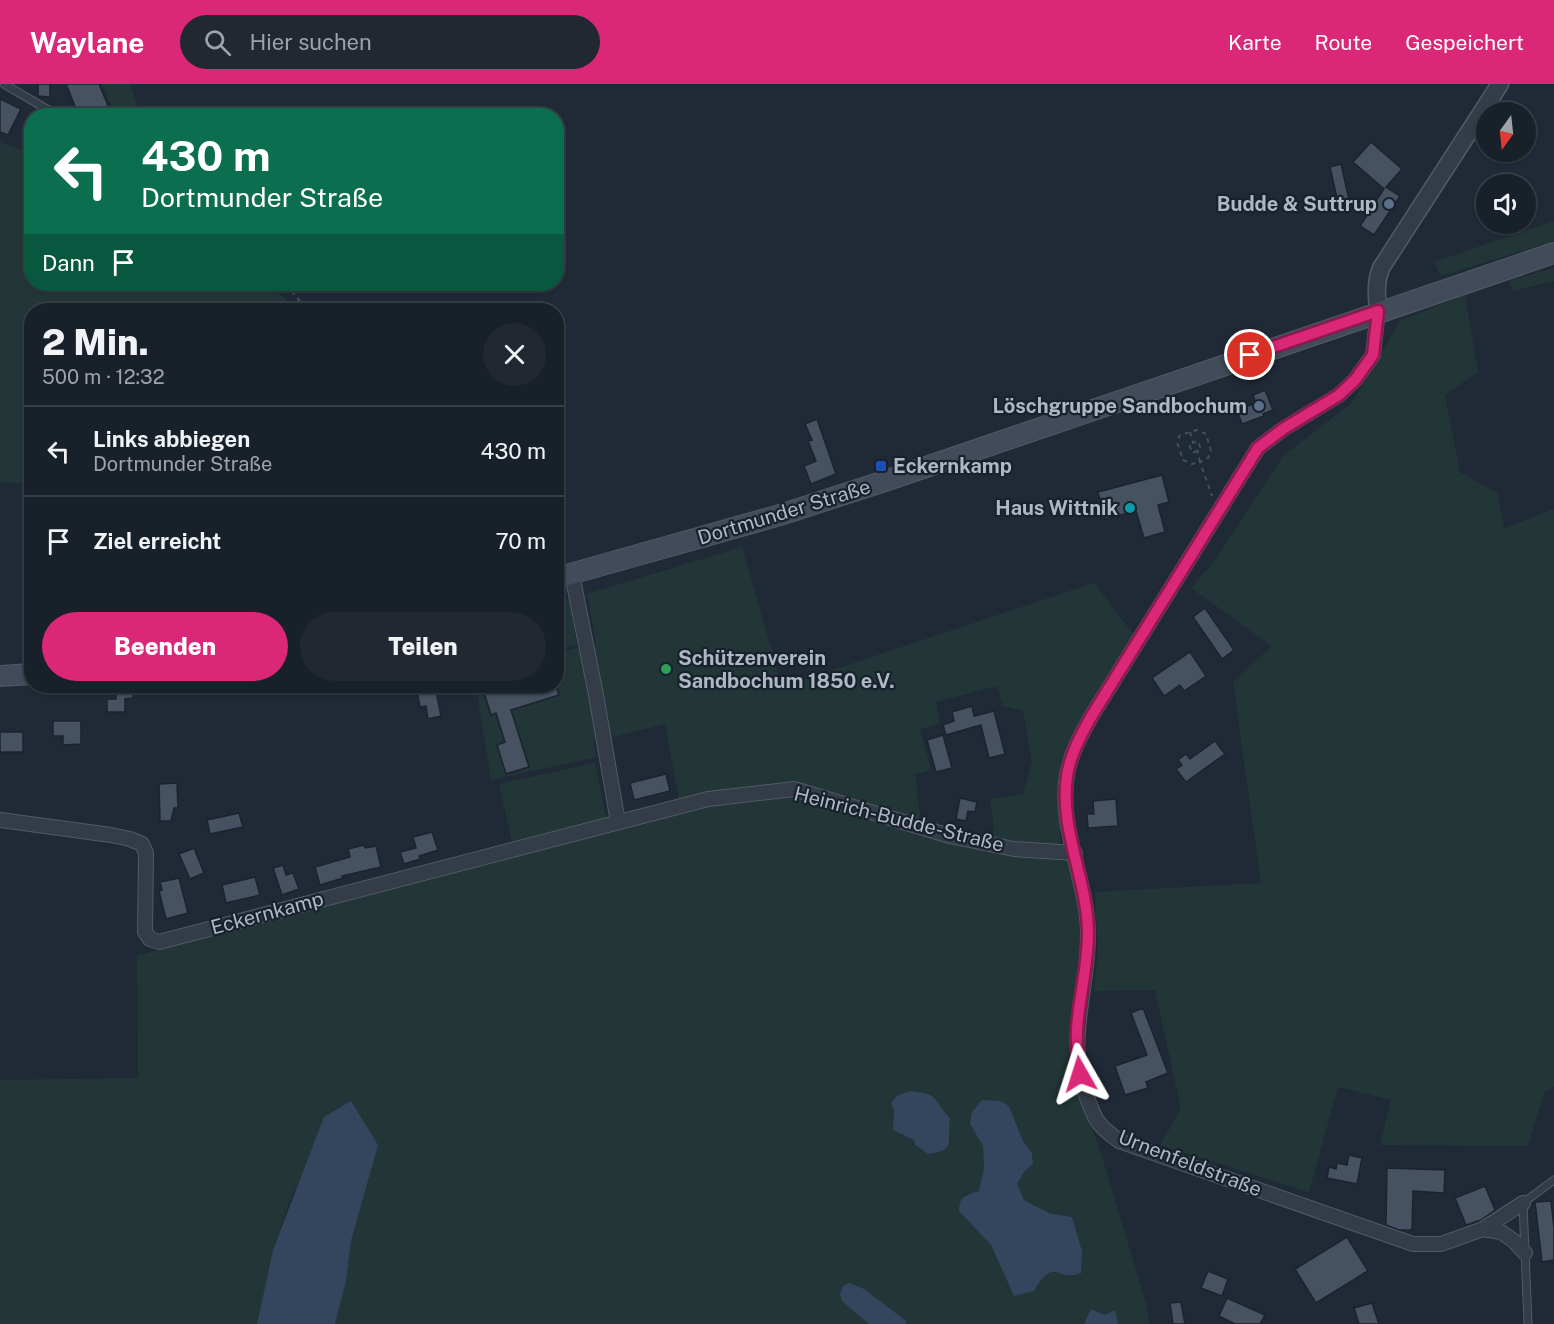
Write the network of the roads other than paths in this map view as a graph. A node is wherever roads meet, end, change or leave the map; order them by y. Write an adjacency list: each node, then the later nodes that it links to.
1 (4, 84): 3 (lane)
2 (1500, 84): 5 (street)
3 (45, 108)
4 (1554, 253): 5 (main road, Dortmunder Straße)
5 (1378, 311): 6 (main road, Dortmunder Straße); 11 (street, Urnenfeldstraße)
6 (564, 576): 10 (street)
7 (24, 674): 8 (main road)
8 (0, 676)
9 (0, 820): 10 (street, Eckernkamp)
10 (618, 822): 11 (street, Heinrich-Budde-Straße)
11 (1075, 853): 14 (street, Urnenfeldstraße)
12 (1554, 1180): 13 (lane, Urnenfeldstraße)
13 (1523, 1203): 14 (street, Urnenfeldstraße); 15 (lane)
14 (1483, 1229): 15 (street)
15 (1525, 1253): 16 (lane)
16 (1528, 1324)

